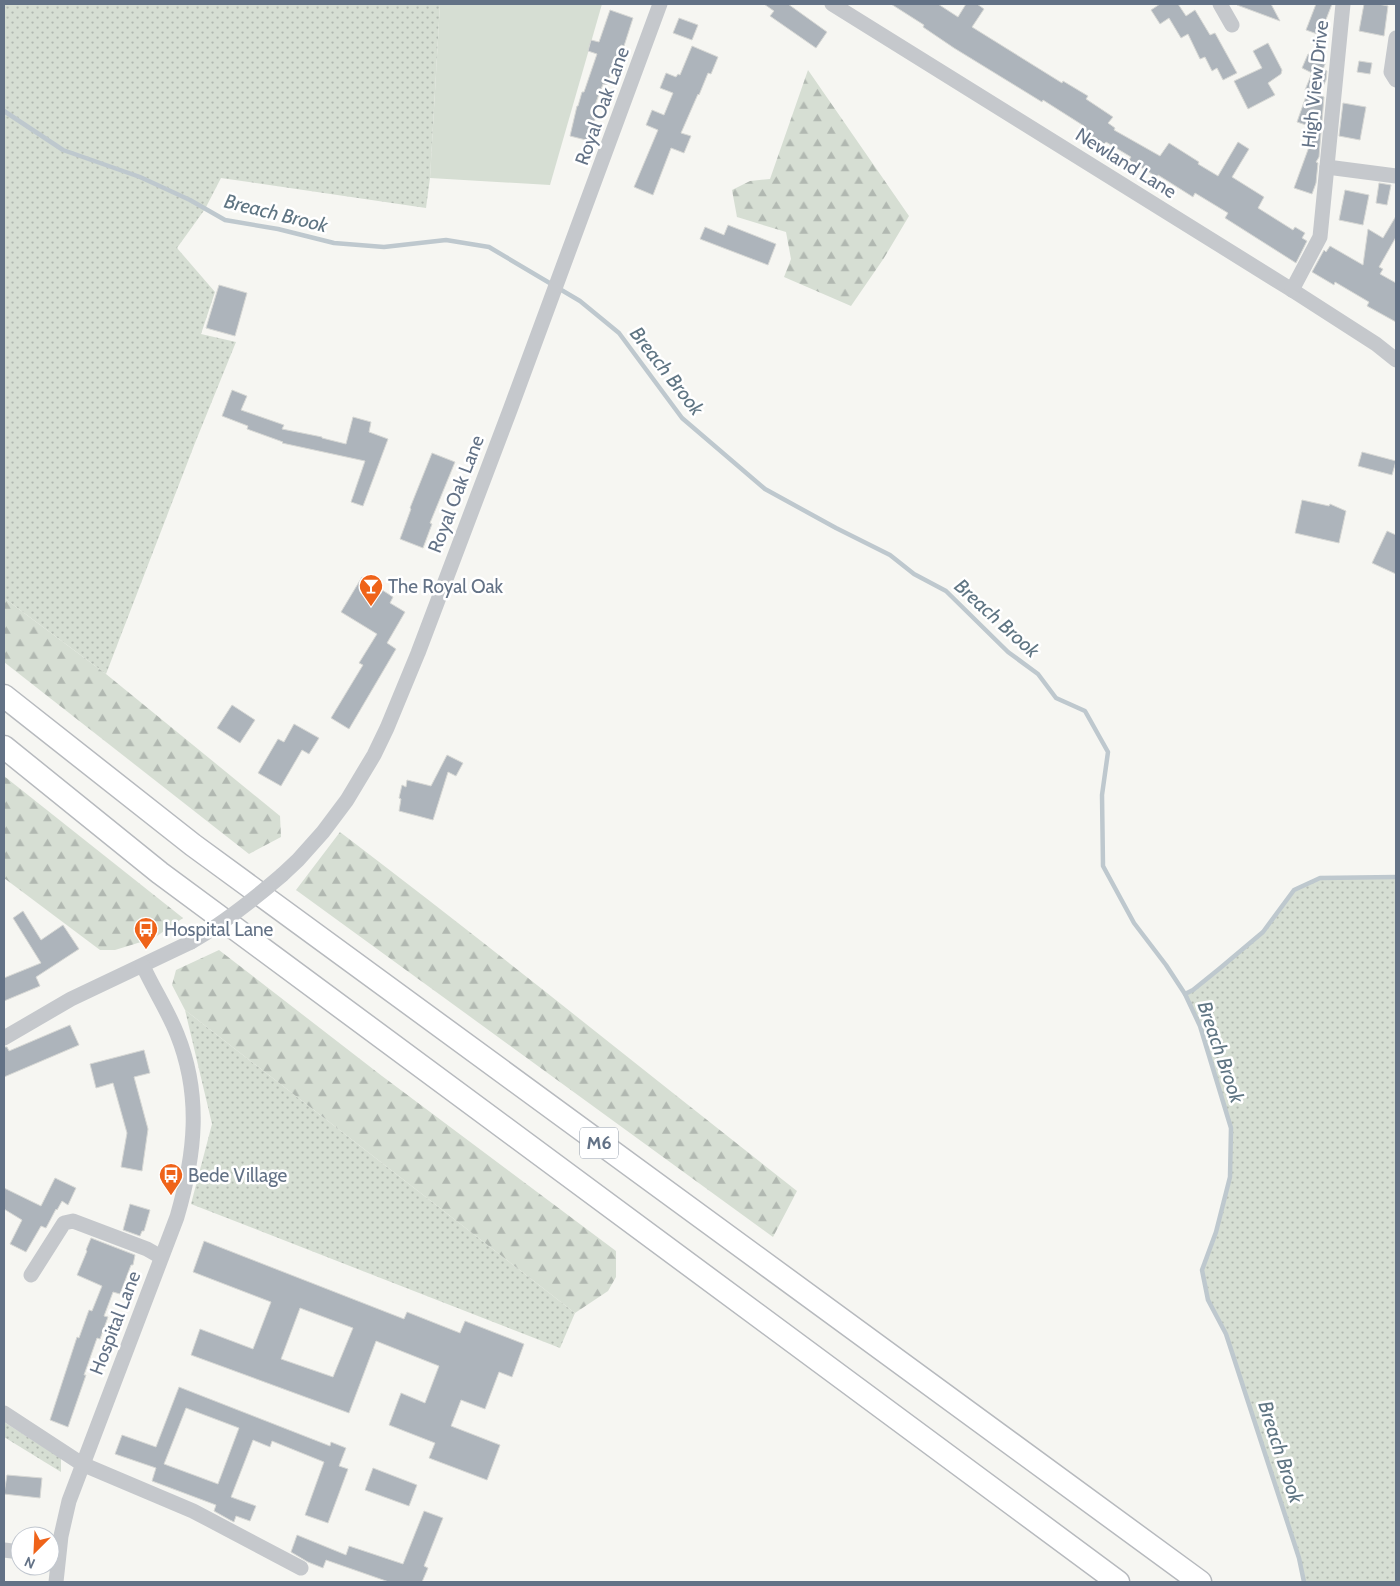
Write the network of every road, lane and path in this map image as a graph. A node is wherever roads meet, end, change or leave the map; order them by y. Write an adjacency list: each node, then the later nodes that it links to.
1 (660, 4): 14 (street, Royal Oak Lane, bridge)
2 (832, 4): 10 (street, Newland Lane)
3 (1220, 4): 5 (street)
4 (1343, 4): 8 (street, High View Drive)
5 (1232, 25)
6 (1396, 38): 7 (street)
7 (1396, 80)
8 (1327, 167): 9 (street, High View Drive); 10 (street, High View Drive)
9 (1396, 176)
10 (1292, 290): 11 (street, Newland Lane)
11 (1396, 360)
12 (4, 696): 23 (highway, M6)
13 (4, 747): 22 (highway, M6)
14 (143, 966): 15 (street, Royal Oak Lane); 16 (street, Hospital Lane)
15 (4, 1038)
16 (161, 1257): 17 (street); 19 (street, Hospital Lane)
17 (31, 1275)
18 (4, 1413): 19 (street)
19 (82, 1464): 20 (street, Hospital Lane); 21 (street)
20 (60, 1534)
21 (301, 1568)
22 (1118, 1582)
23 (1200, 1582)

